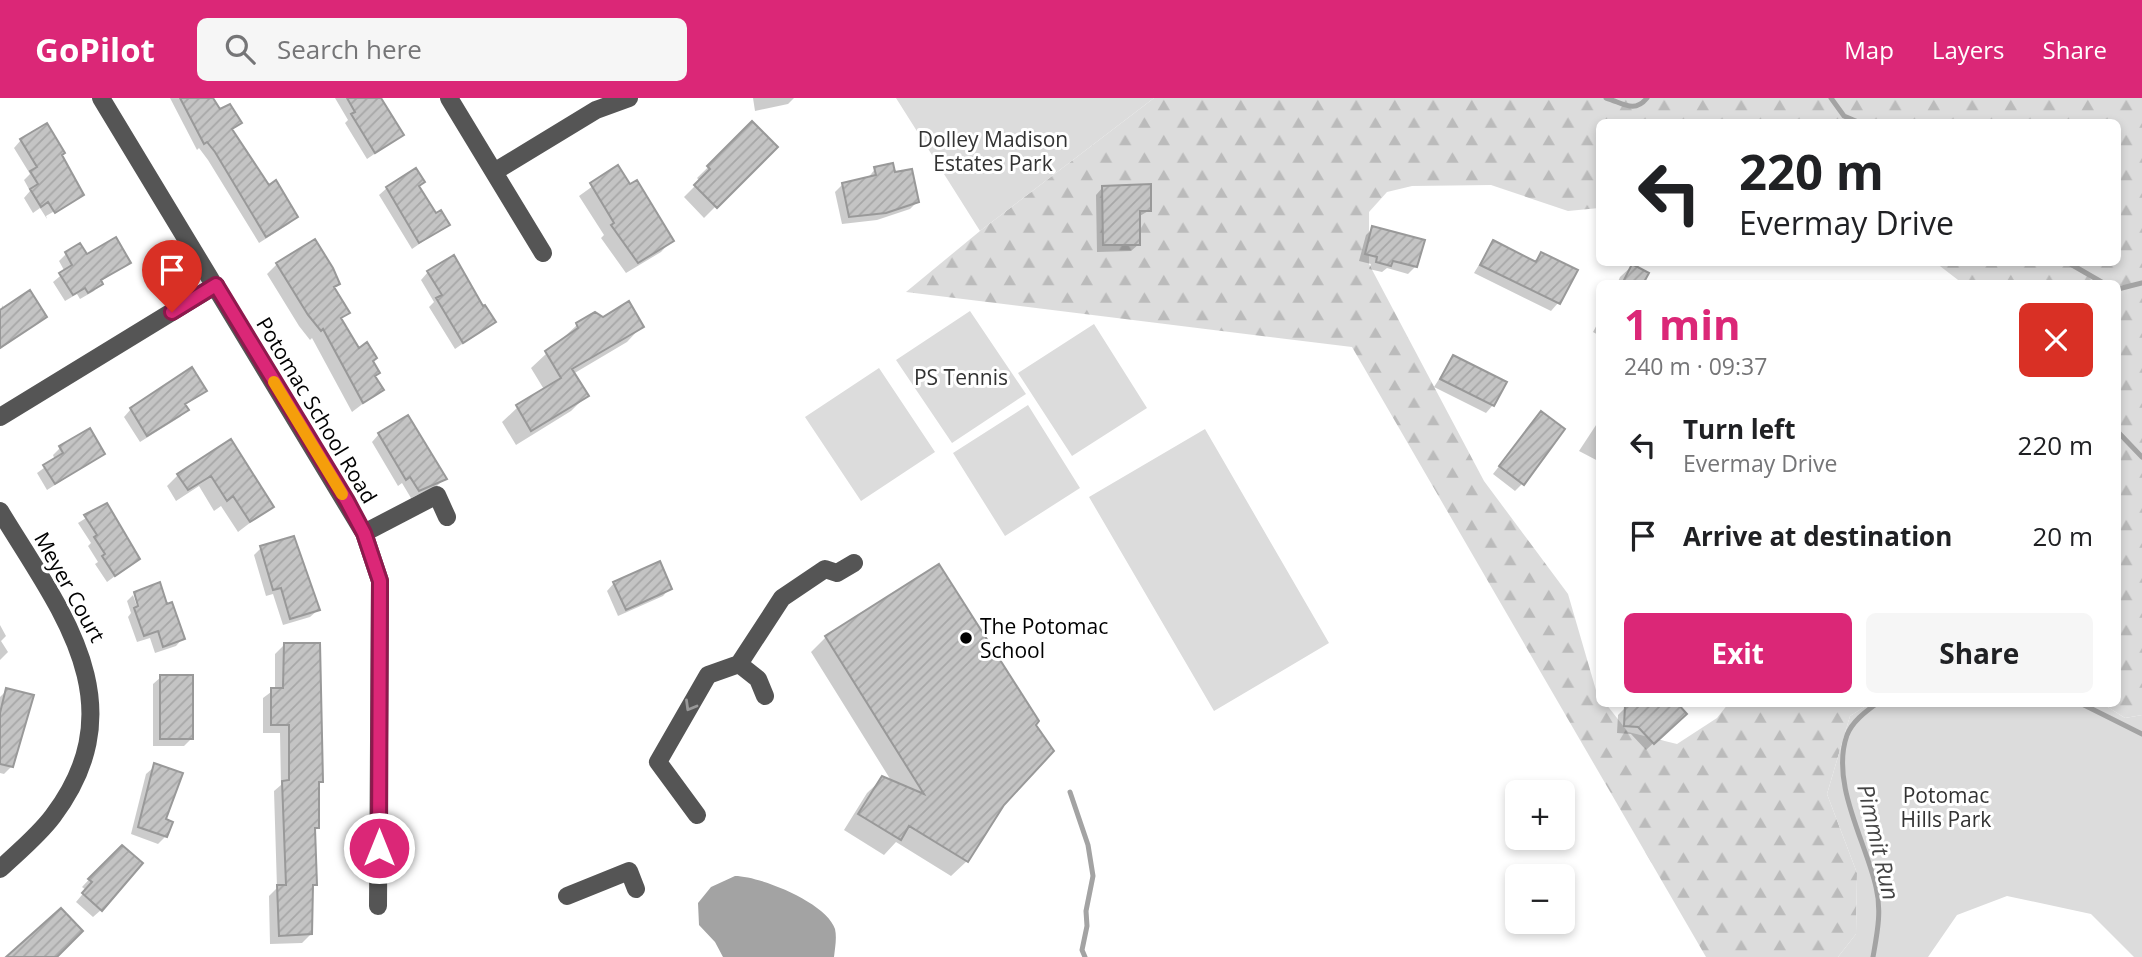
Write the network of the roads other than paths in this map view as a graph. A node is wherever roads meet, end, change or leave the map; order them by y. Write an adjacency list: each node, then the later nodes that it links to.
1 (101, 98): 6 (street, Potomac School Road)
2 (449, 98): 4 (street)
3 (629, 98): 4 (street)
4 (494, 172): 5 (street)
5 (543, 253)
6 (216, 285): 7 (street); 10 (street, Potomac School Road)
7 (0, 417)
8 (0, 511): 15 (street, Meyer Court)
9 (447, 517): 10 (street)
10 (364, 533): 18 (street, Potomac School Road)
11 (854, 563): 12 (street)
12 (739, 664): 13 (street); 14 (street, one-way to 14)
13 (765, 696)
14 (697, 815)
15 (0, 869)
16 (636, 889): 17 (street)
17 (567, 896)
18 (378, 906)

